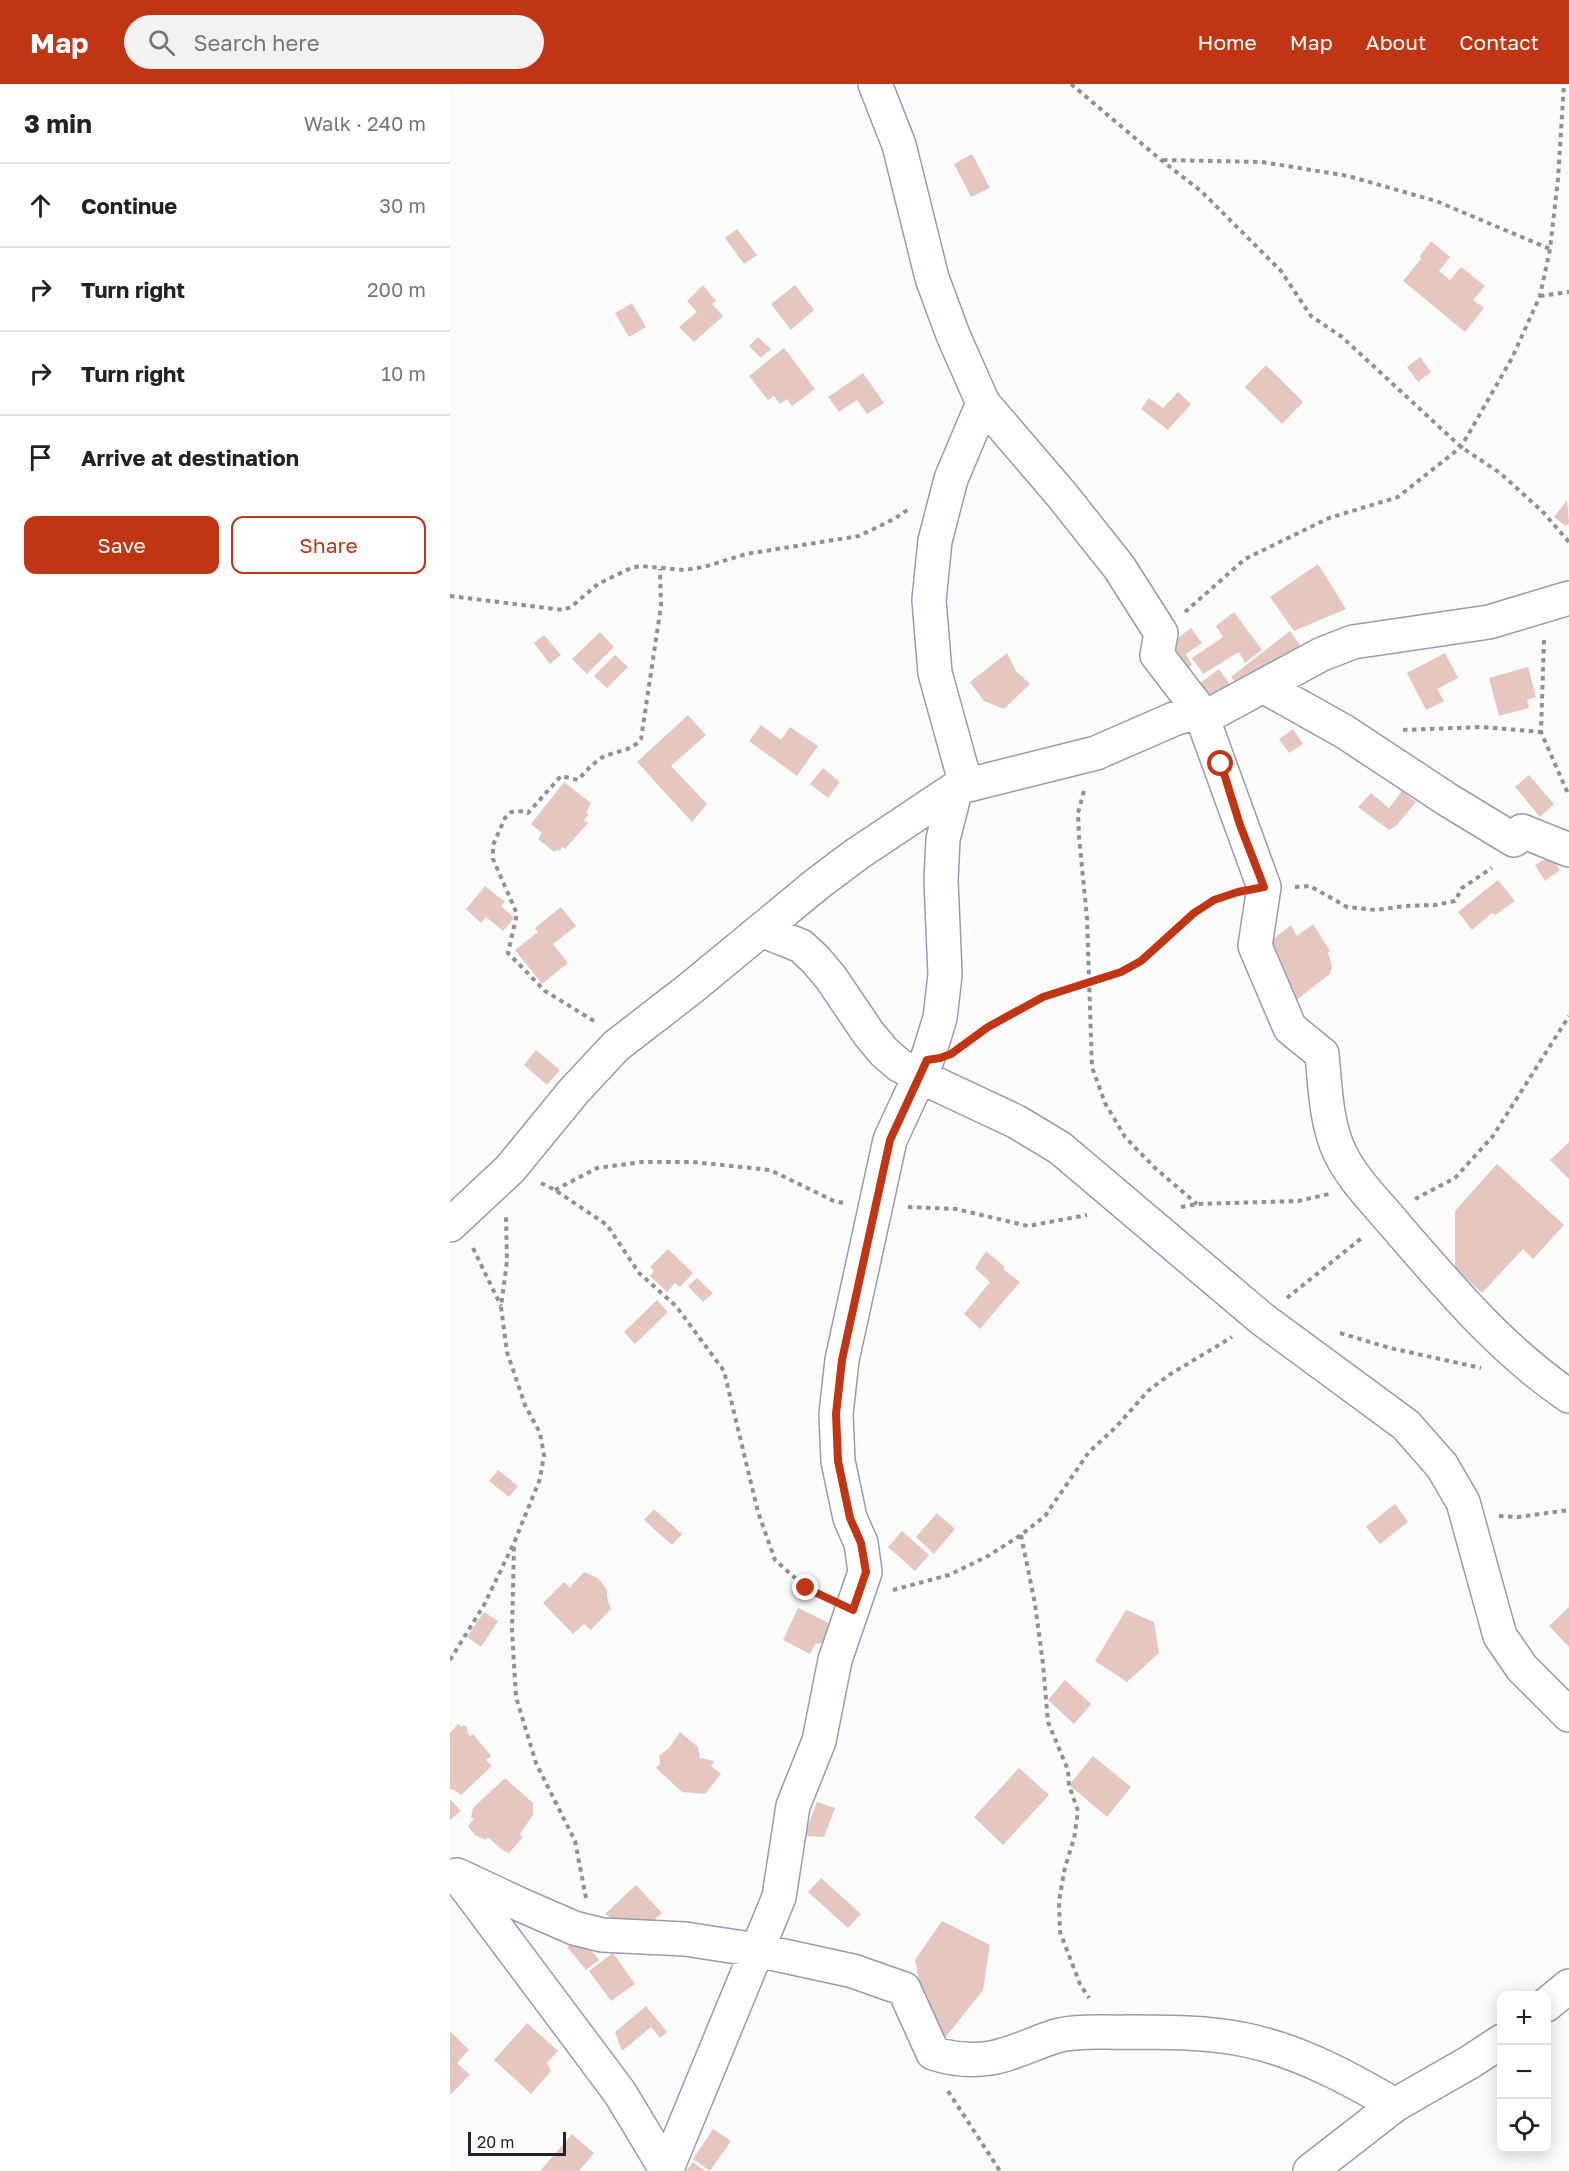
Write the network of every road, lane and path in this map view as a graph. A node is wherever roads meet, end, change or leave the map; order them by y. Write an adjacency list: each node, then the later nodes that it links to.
1 (875, 84): 8 (street)
2 (1071, 84): 4 (path)
3 (1564, 84): 5 (path)
4 (1161, 160): 5 (path); 9 (path)
5 (1550, 249): 7 (path)
6 (1569, 292): 7 (path)
7 (1540, 296): 9 (path)
8 (983, 403): 10 (street); 15 (street)
9 (1461, 447): 11 (path); 15 (path)
10 (951, 479): 12 (path); 21 (street)
11 (1569, 542)
12 (660, 569): 13 (path); 29 (path)
13 (450, 596)
14 (1557, 602): 16 (street); 19 (path)
15 (1161, 633): 17 (street)
16 (1263, 686): 17 (street); 23 (street)
17 (1200, 711): 20 (street); 25 (street)
18 (1402, 730): 19 (path)
19 (1541, 732): 22 (path)
20 (1096, 753): 21 (street); 27 (path)
21 (961, 787): 26 (street); 30 (street)
22 (1569, 796)
23 (1569, 850)
24 (1499, 868): 25 (path)
25 (1264, 887): 27 (path); 32 (street)
26 (761, 930): 29 (street); 30 (street)
27 (1088, 983): 30 (path); 34 (path)
28 (1569, 1016): 37 (path)
29 (616, 1046): 31 (street)
30 (923, 1068): 35 (street); 36 (street)
31 (510, 1169): 33 (path); 38 (street); 39 (path)
32 (1363, 1188): 34 (path); 37 (street)
33 (555, 1190): 35 (path); 48 (path)
34 (1197, 1204): 36 (path)
35 (874, 1208): 36 (path); 48 (street)
36 (1137, 1213): 40 (street)
37 (1389, 1217): 40 (path); 43 (street)
38 (453, 1223): 39 (path)
39 (501, 1307): 47 (path)
40 (1262, 1319): 44 (street); 46 (path)
41 (1335, 1331): 42 (path)
42 (1483, 1368)
43 (1569, 1396)
44 (1463, 1502): 45 (path); 50 (street)
45 (1569, 1510)
46 (1021, 1535): 48 (path); 56 (path)
47 (514, 1543): 49 (path); 52 (path)
48 (853, 1610): 53 (street)
49 (450, 1660)
50 (1569, 1715)
51 (454, 1871): 53 (street); 59 (street)
52 (588, 1909)
53 (757, 1950): 56 (street); 59 (street)
54 (1569, 1986): 55 (street)
55 (1551, 2001)
56 (1116, 2032): 58 (street)
57 (1497, 2044): 58 (street)
58 (1395, 2104): 60 (street)
59 (666, 2170)
60 (1310, 2171)

